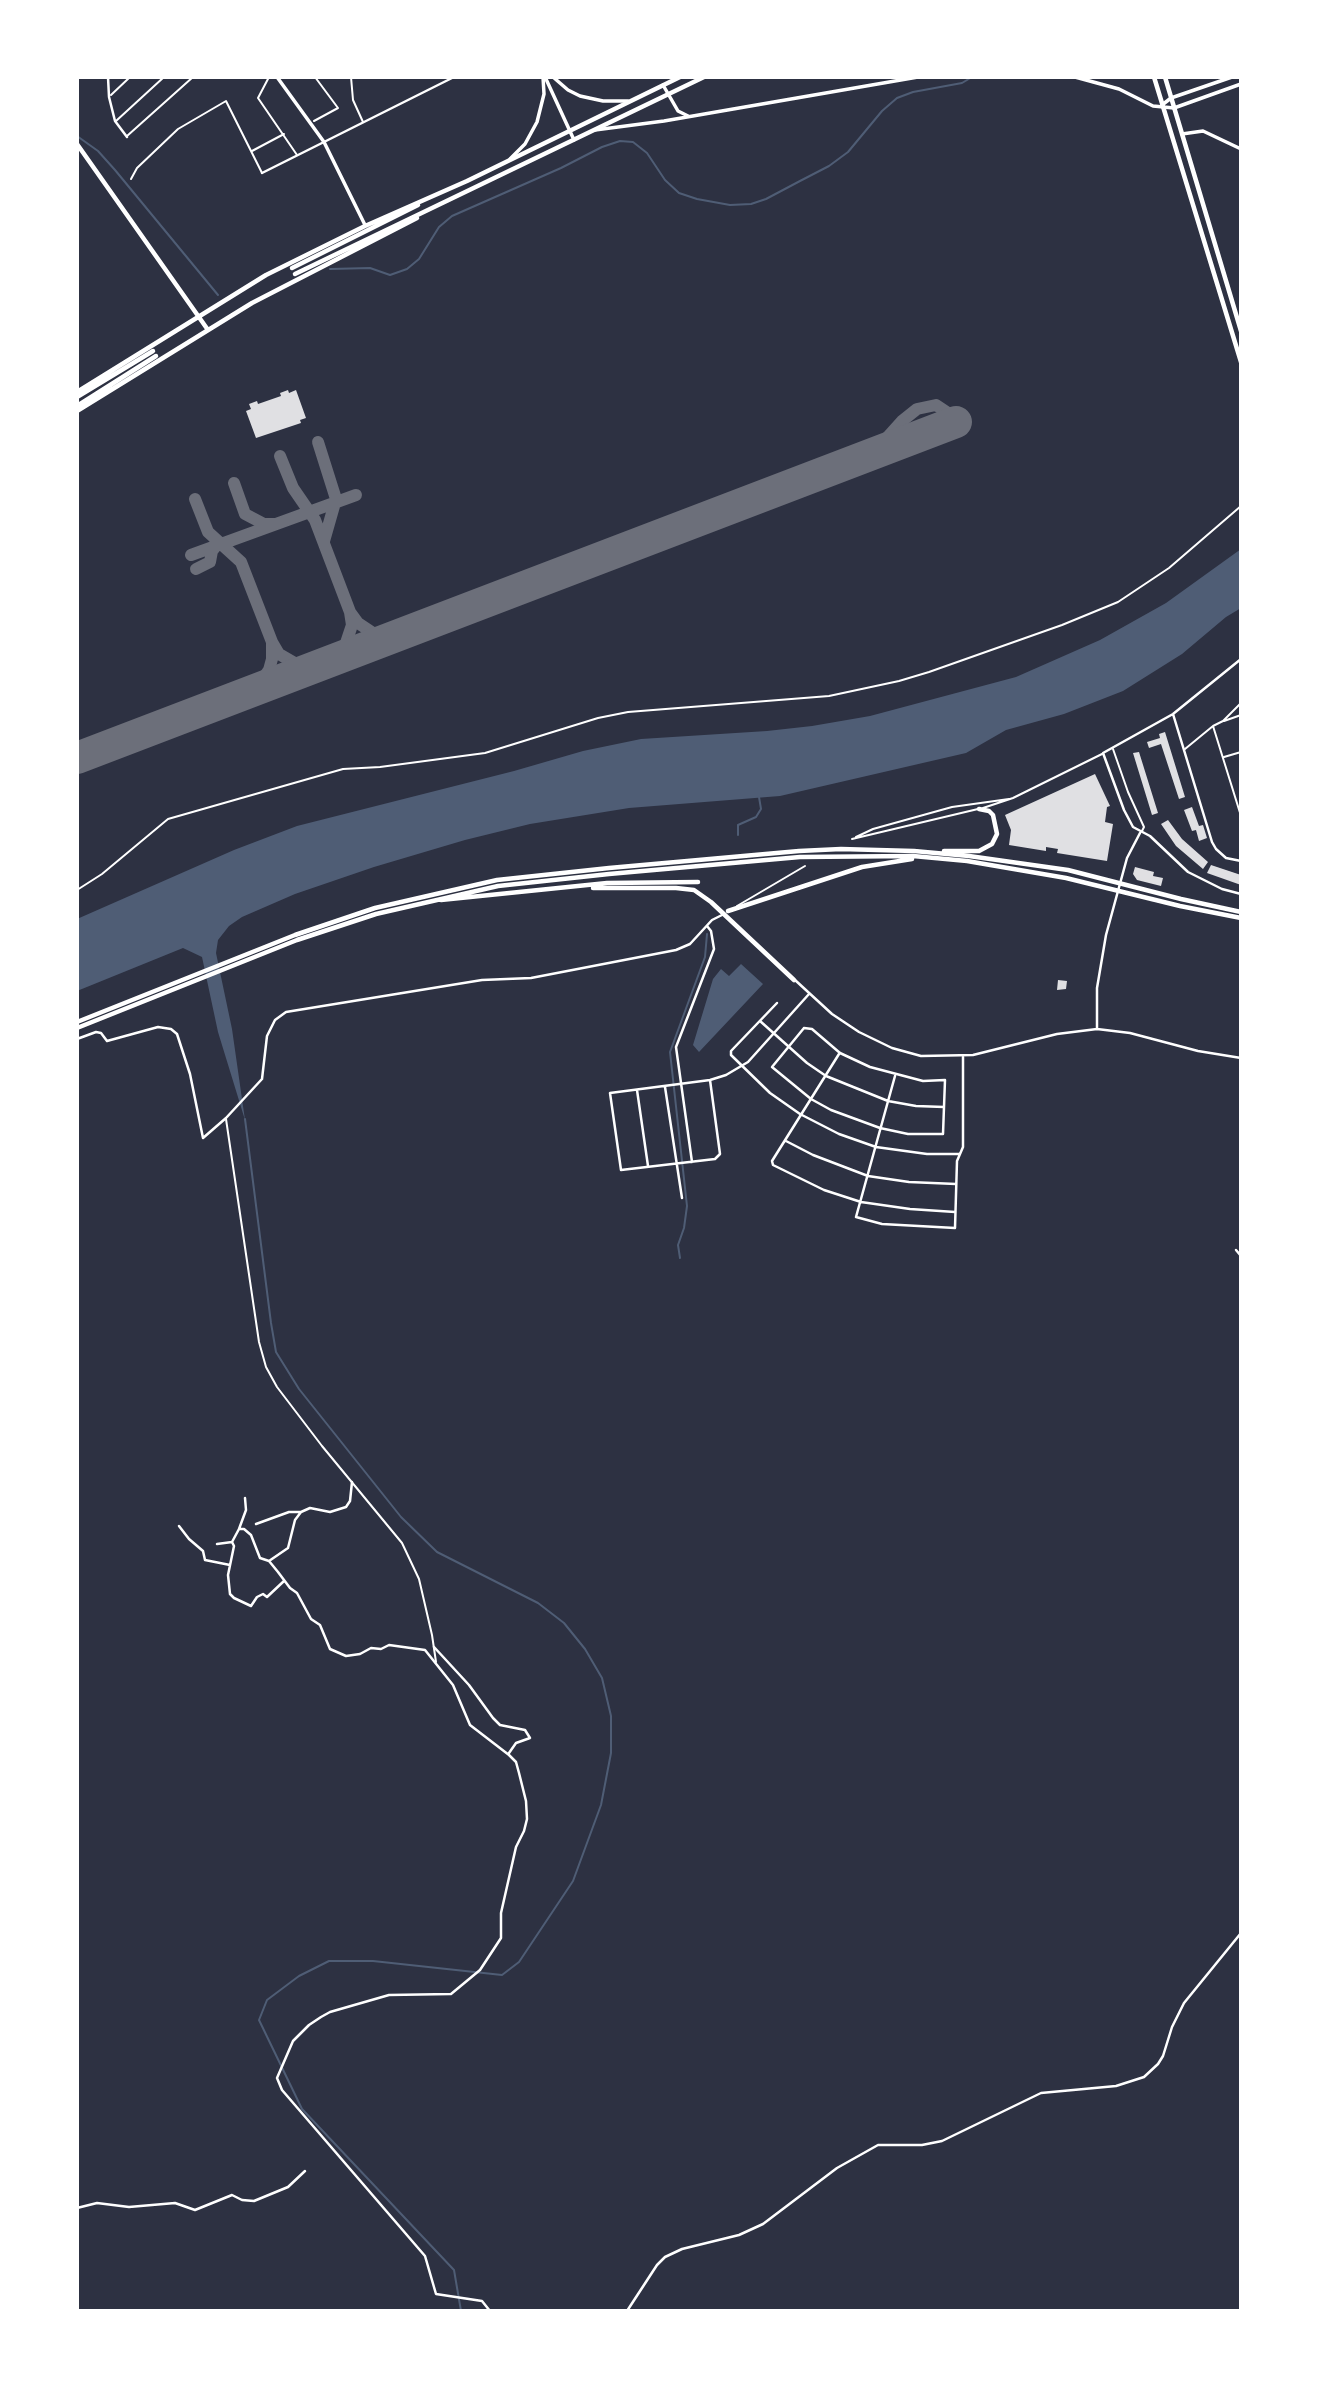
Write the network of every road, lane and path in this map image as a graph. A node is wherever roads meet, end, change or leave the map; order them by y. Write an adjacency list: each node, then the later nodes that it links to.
1 (108, 77): 23 (street)
2 (130, 77): 23 (lane)
3 (164, 77): 29 (lane)
4 (193, 77): 36 (lane)
5 (269, 77): 34 (lane)
6 (277, 77): 38 (street)
7 (315, 77): 30 (lane)
8 (351, 77): 31 (lane)
9 (454, 77): 19 (street)
10 (544, 77): 32 (street); 43 (street)
11 (553, 77): 25 (street)
12 (680, 77): 21 (main road)
13 (704, 77): 22 (main road)
14 (918, 77): 28 (street)
15 (1075, 77): 26 (street)
16 (1154, 77): 26 (main road)
17 (1165, 77): 24 (main road)
18 (1232, 77): 24 (street)
19 (446, 79): 31 (street)
20 (1241, 84): 27 (street)
21 (663, 85): 22 (street); 25 (main road)
22 (668, 95): 28 (street); 33 (main road)
23 (109, 97): 29 (street)
24 (1171, 98): 26 (street); 27 (main road)
25 (630, 101): 32 (main road)
26 (1162, 106): 27 (street); 54 (main road)
27 (1174, 107): 35 (main road)
28 (690, 117): 33 (street)
29 (115, 121): 36 (street)
30 (314, 121)
31 (363, 122): 38 (street)
32 (569, 131): 37 (street); 43 (main road)
33 (593, 131): 37 (main road)
34 (284, 134): 41 (lane); 42 (lane)
35 (1182, 134): 40 (street); 53 (main road)
36 (127, 137)
37 (574, 140): 47 (main road)
38 (324, 142): 42 (street); 48 (street)
39 (77, 144): 51 (main road)
40 (1241, 149)
41 (251, 151): 44 (lane); 45 (lane)
42 (297, 155): 44 (street)
43 (506, 161): 46 (main road)
44 (262, 173)
45 (131, 179)
46 (467, 181): 48 (main road); 49 (main road)
47 (472, 190): 50 (main road); 52 (main road)
48 (365, 226): 51 (main road)
49 (292, 268)
50 (295, 274)
51 (198, 316): 52 (main road); 55 (main road)
52 (208, 330): 57 (main road)
53 (1241, 331)
54 (1241, 362)
55 (77, 395): 56 (main road)
56 (77, 406)
57 (77, 411)
58 (1241, 506): 81 (path)
59 (1241, 659): 61 (street)
60 (1241, 703): 63 (lane)
61 (1173, 714): 65 (street); 66 (street)
62 (1241, 715): 63 (lane)
63 (1223, 721): 64 (lane)
64 (1213, 726): 66 (lane); 69 (lane)
65 (1112, 747): 68 (street); 73 (lane)
66 (1184, 750): 76 (street)
67 (1241, 752): 69 (lane)
68 (1103, 753): 70 (lane); 73 (street)
69 (1223, 757): 72 (lane)
70 (1013, 798): 71 (lane); 71 (lane)
71 (979, 809): 74 (main road)
72 (1241, 816)
73 (1141, 832): 79 (street); 83 (street)
74 (914, 851): 79 (main road); 89 (main road)
75 (932, 858): 82 (main road); 84 (main road); 86 (main road)
76 (1241, 861)
77 (805, 866): 86 (lane)
78 (698, 883): 80 (main road)
79 (1121, 883): 82 (street); 85 (main road)
80 (561, 888): 84 (main road); 91 (main road)
81 (77, 890)
82 (1119, 890): 87 (main road); 97 (street)
83 (1241, 894)
84 (416, 903): 89 (main road)
85 (1241, 912)
86 (726, 913): 88 (street)
87 (1241, 918)
88 (707, 926): 108 (street); 115 (street)
89 (245, 958): 90 (main road)
90 (193, 979): 95 (main road); 96 (main road)
91 (794, 980): 92 (street)
92 (809, 994): 98 (street); 102 (street)
93 (777, 1003): 94 (street)
94 (760, 1020): 98 (street); 104 (street)
95 (77, 1022)
96 (77, 1028)
97 (1097, 1030): 102 (street); 103 (street)
98 (774, 1033): 100 (street); 104 (street)
99 (77, 1039): 115 (street)
100 (788, 1046): 101 (street); 106 (street); 111 (street)
101 (840, 1052): 105 (street); 106 (street)
102 (964, 1057): 119 (street)
103 (1241, 1058)
104 (741, 1067): 107 (street); 114 (street)
105 (896, 1074): 112 (street); 113 (street)
106 (826, 1076): 111 (street); 112 (street)
107 (710, 1080): 108 (street); 120 (street)
108 (680, 1083): 109 (street); 120 (street)
109 (666, 1085): 110 (street); 121 (street)
110 (637, 1089): 122 (street); 122 (street)
111 (811, 1099): 114 (street); 116 (street)
112 (888, 1101): 113 (street); 116 (street)
113 (944, 1107): 116 (street)
114 (800, 1114): 117 (street); 118 (street)
115 (226, 1118): 130 (lane)
116 (880, 1128): 118 (street)
117 (786, 1141): 123 (street); 126 (street)
118 (876, 1147): 119 (street); 123 (street)
119 (959, 1154): 124 (street)
120 (690, 1162): 121 (street)
121 (676, 1164): 122 (street); 125 (street)
122 (648, 1166)
123 (868, 1176): 124 (street); 126 (street)
124 (956, 1184): 127 (street)
125 (682, 1198)
126 (861, 1202): 127 (street); 127 (street)
127 (956, 1212)
128 (1236, 1250): 129 (street)
129 (1241, 1256)
130 (352, 1482): 132 (street); 141 (lane)
131 (245, 1498): 135 (street)
132 (301, 1512): 133 (street); 138 (street)
133 (256, 1524)
134 (179, 1526): 139 (street)
135 (239, 1528): 136 (street); 138 (street)
136 (232, 1542): 137 (street); 139 (street)
137 (217, 1544)
138 (269, 1562): 140 (street)
139 (230, 1565): 140 (street)
140 (284, 1581): 142 (street)
141 (434, 1647): 142 (lane); 143 (street)
142 (436, 1663): 143 (street)
143 (509, 1755): 147 (street)
144 (1241, 1933): 148 (street)
145 (305, 2171): 146 (street)
146 (77, 2208)
147 (490, 2311)
148 (627, 2311)

